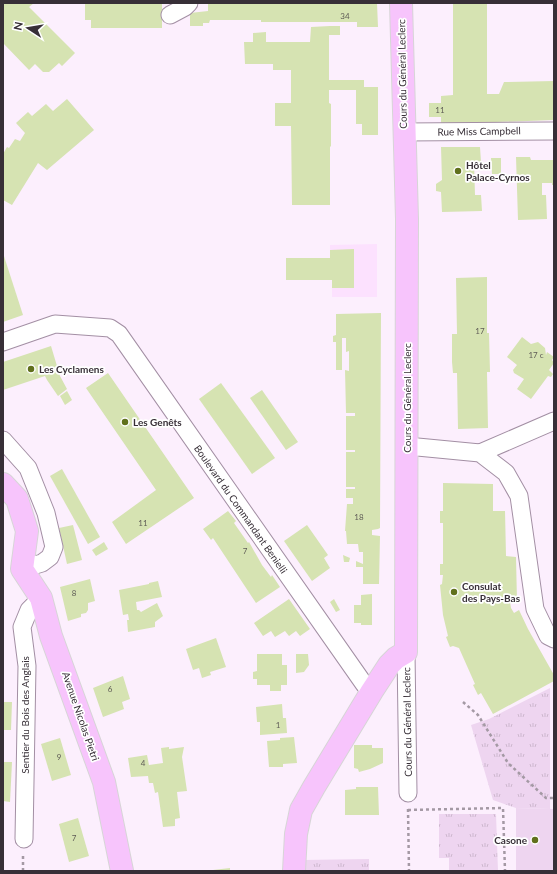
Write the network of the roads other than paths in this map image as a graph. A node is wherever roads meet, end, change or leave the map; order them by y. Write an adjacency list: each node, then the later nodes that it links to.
1 (189, 3): 3 (street)
2 (401, 3): 5 (main road, Cours du Général Leclerc)
3 (170, 15)
4 (554, 131): 5 (street, Rue Miss Campbell)
5 (404, 132): 9 (main road, Cours du Général Leclerc)
6 (3, 342): 16 (street, Boulevard du Commandant Benielli)
7 (554, 421): 10 (street)
8 (3, 440): 12 (street)
9 (407, 446): 10 (street); 15 (main road, Cours du Général Leclerc)
10 (480, 453): 14 (street)
11 (3, 484): 12 (main road)
12 (22, 569): 13 (main road, Avenue Nicolas Pietri)
13 (41, 598): 18 (street, Sentier du Bois des Anglais); 19 (main road, Avenue Nicolas Pietri)
14 (554, 639)
15 (406, 652): 16 (main road); 17 (street, Cours du Général Leclerc)
16 (372, 691): 20 (main road)
17 (408, 793)
18 (24, 840)
19 (122, 871)
20 (294, 871)

